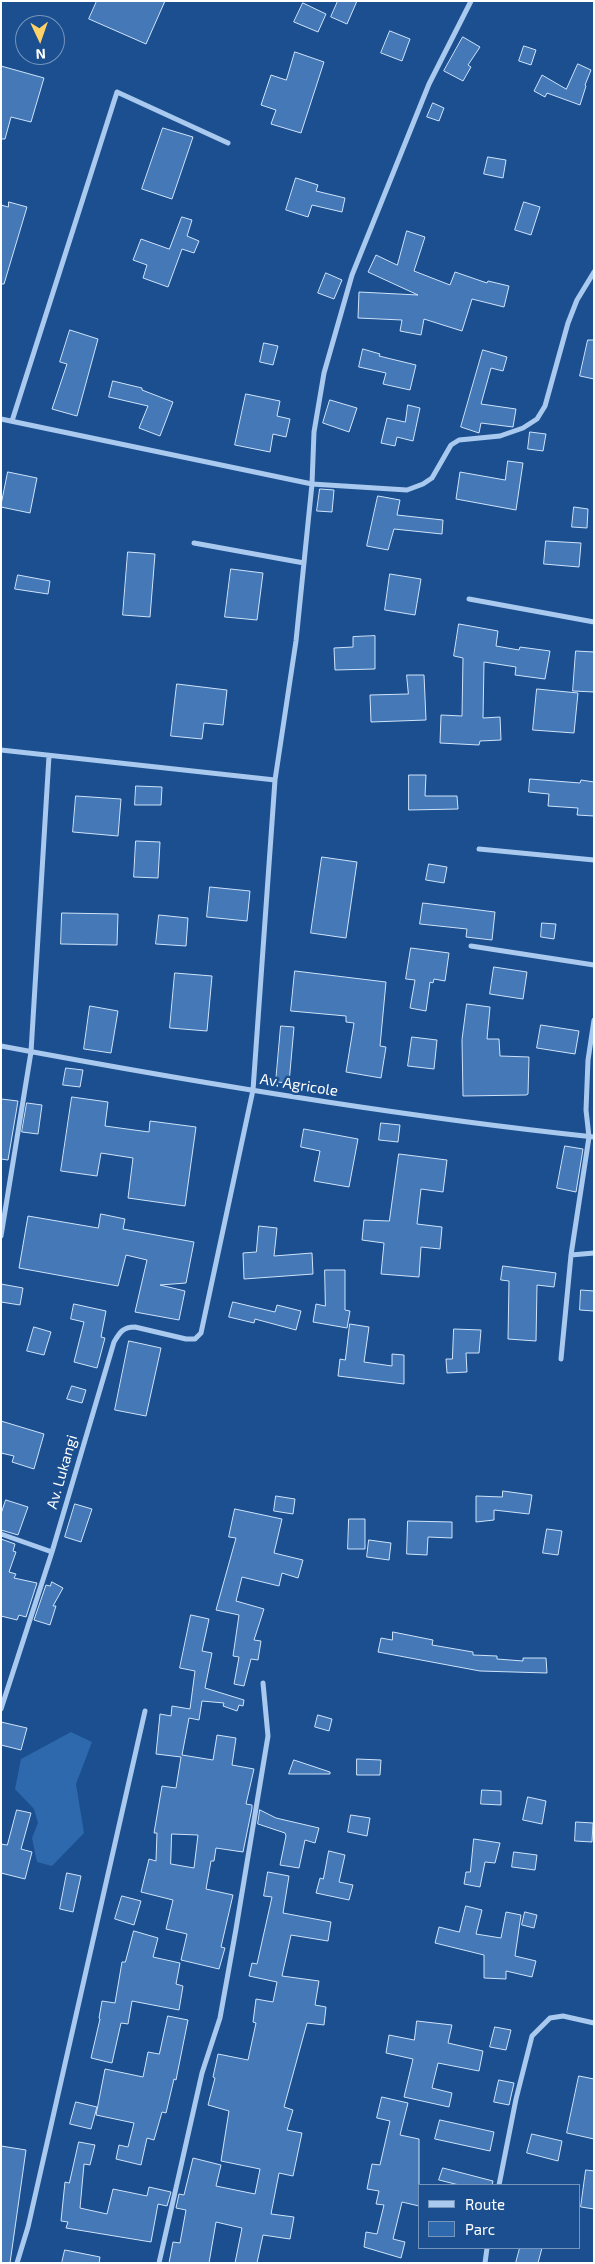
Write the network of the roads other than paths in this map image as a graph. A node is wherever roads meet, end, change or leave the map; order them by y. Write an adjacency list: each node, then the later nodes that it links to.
1 (471, 1): 6 (street)
2 (228, 143): 5 (street)
3 (594, 272): 6 (street)
4 (1, 420): 5 (street)
5 (12, 422): 6 (street)
6 (312, 484): 8 (street)
7 (194, 543): 8 (street)
8 (304, 563): 13 (street)
9 (470, 599): 10 (street)
10 (594, 622)
11 (1, 750): 12 (street)
12 (49, 756): 13 (street); 20 (street)
13 (275, 780): 21 (street)
14 (479, 849): 15 (street)
15 (594, 860)
16 (471, 946): 17 (street)
17 (594, 964)
18 (594, 1020): 22 (street)
19 (1, 1046): 20 (street, Av. Agricole)
20 (32, 1052): 21 (street, Av. Agricole); 23 (street)
21 (253, 1090): 22 (street, Av. Agricole); 28 (street, Av. Lukangi)
22 (592, 1137): 25 (street)
23 (1, 1236)
24 (594, 1253): 25 (street)
25 (571, 1255): 26 (street)
26 (561, 1359)
27 (1, 1534): 28 (street)
28 (52, 1552): 30 (street, Av. Lukangi)
29 (263, 1683): 36 (street)
30 (1, 1709)
31 (145, 1711): 35 (street)
32 (594, 2023): 33 (street)
33 (499, 2184)
34 (487, 2249): 37 (street)
35 (18, 2263)
36 (159, 2263)
37 (485, 2263)

